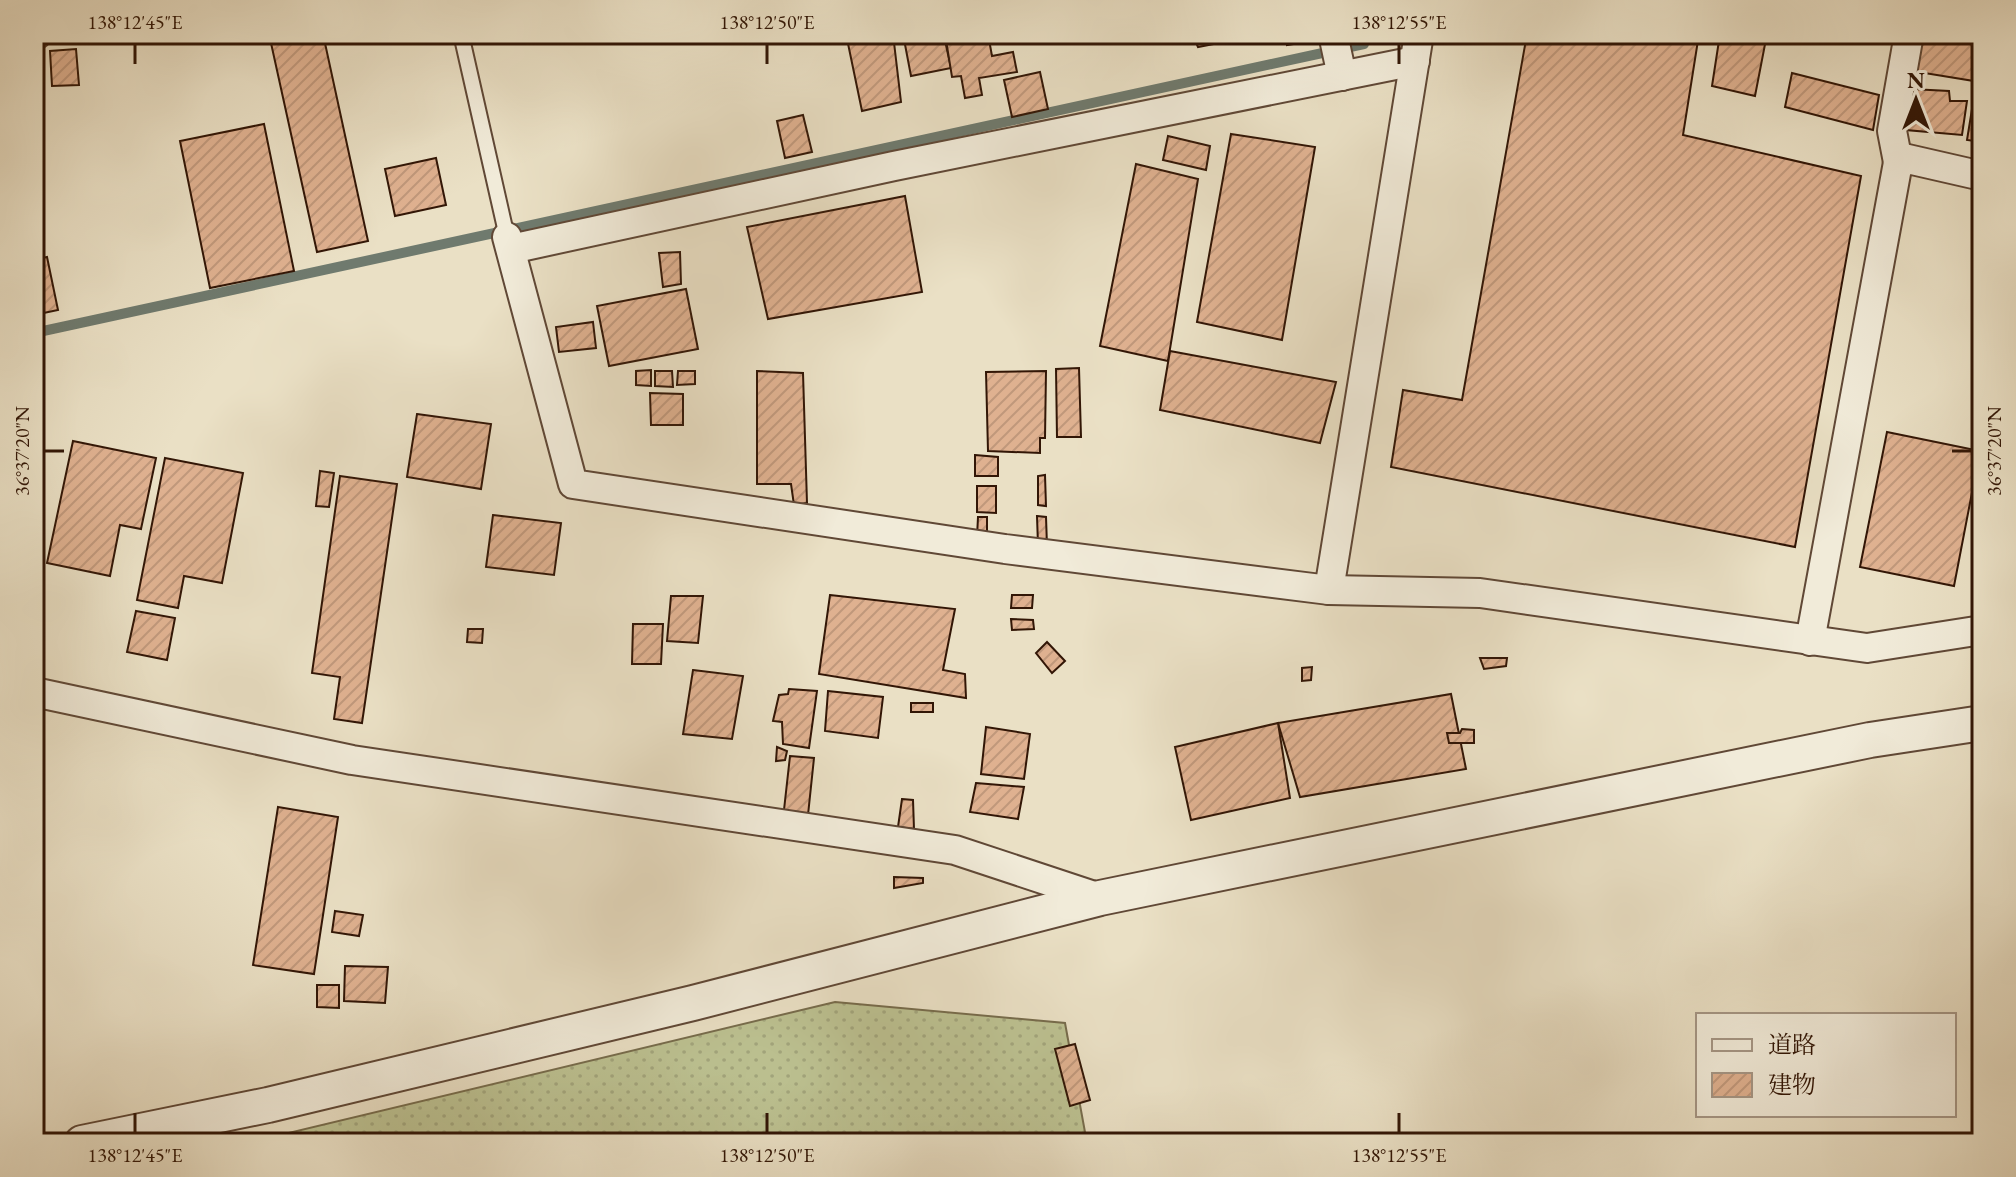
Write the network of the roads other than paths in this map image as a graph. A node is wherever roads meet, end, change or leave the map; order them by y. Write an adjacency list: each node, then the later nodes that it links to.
1 (461, 34): 8 (lane)
2 (1333, 34): 5 (street)
3 (1909, 34): 6 (street)
4 (1417, 47): 5 (street); 9 (street)
5 (1342, 76): 8 (street)
6 (1898, 162): 7 (street); 11 (street)
7 (1982, 176)
8 (509, 243): 9 (street)
9 (1329, 590): 11 (street)
10 (1982, 630): 11 (street)
11 (1810, 641)
12 (34, 692): 14 (street)
13 (1982, 723): 14 (street)
14 (1100, 898): 15 (street)
15 (82, 1143)

